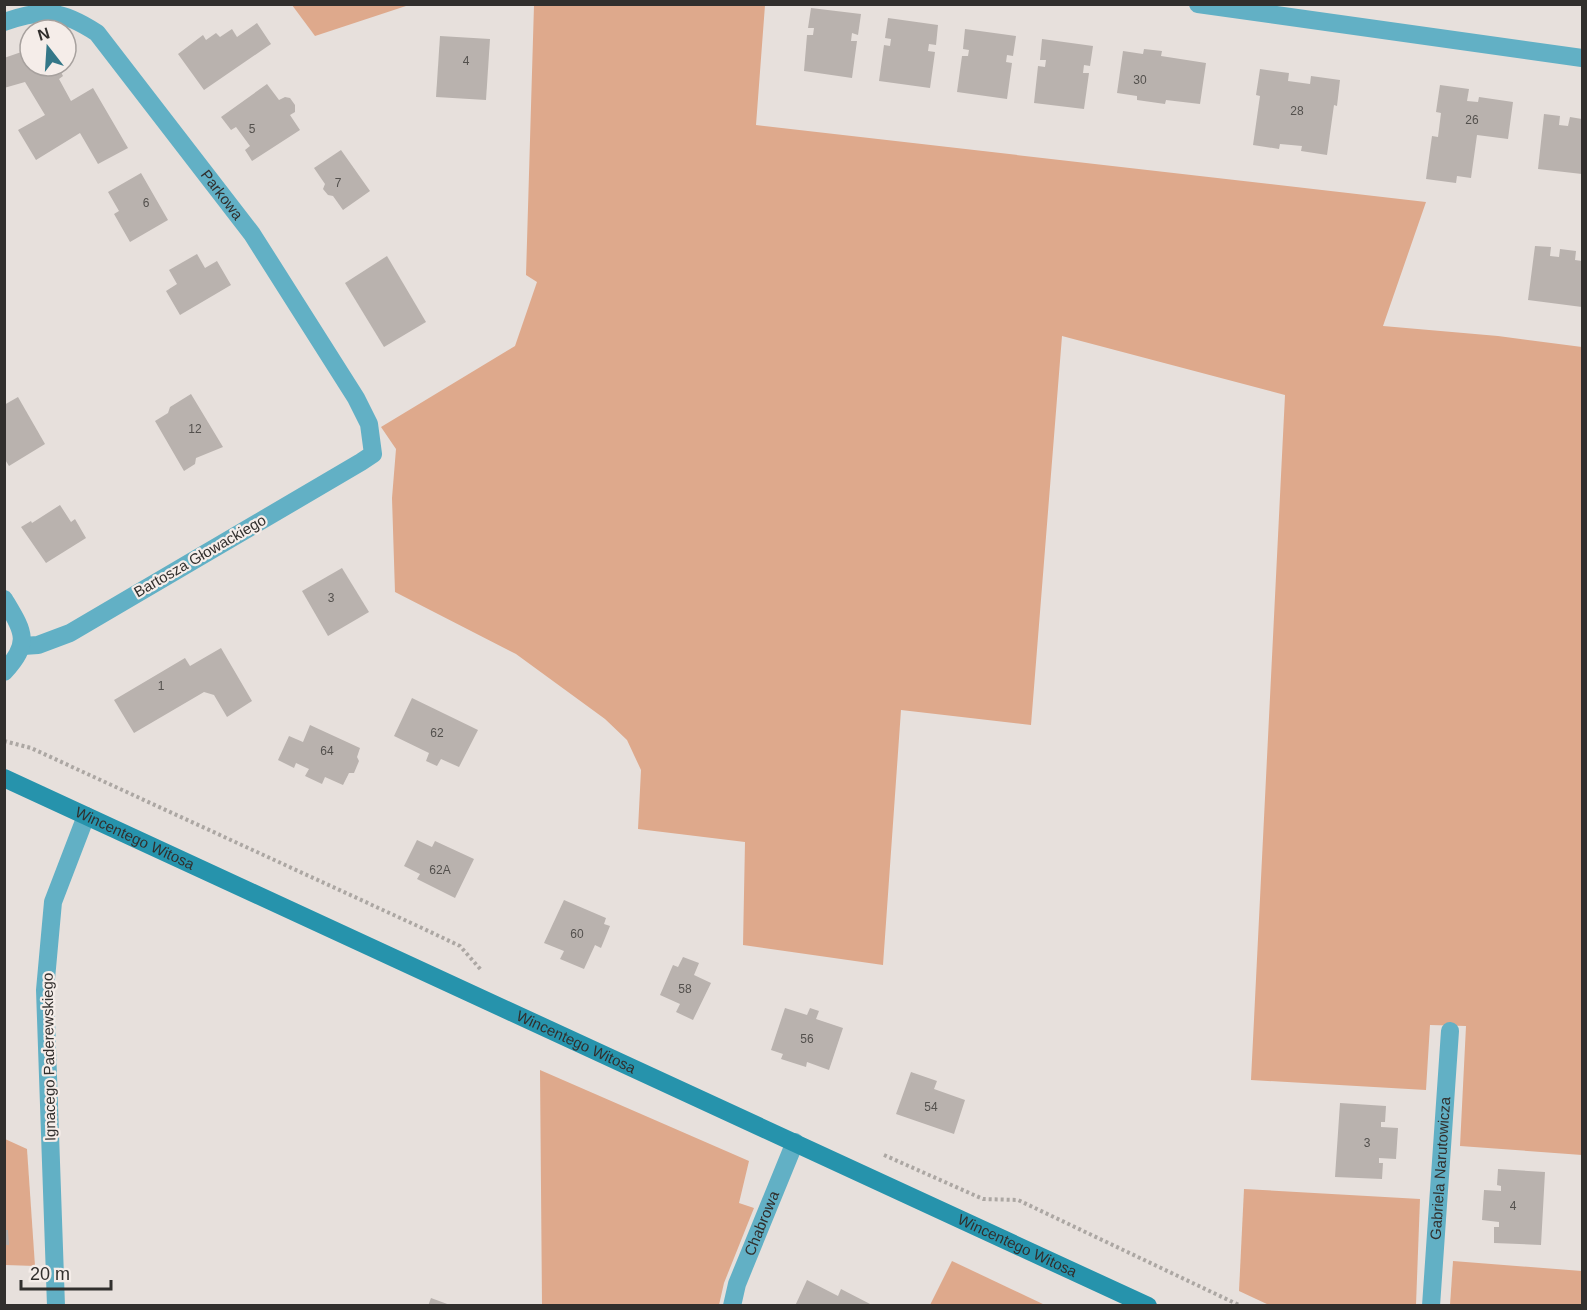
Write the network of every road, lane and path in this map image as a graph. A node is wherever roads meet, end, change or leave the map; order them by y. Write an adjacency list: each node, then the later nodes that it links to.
1 (1198, 4): 3 (street)
2 (4, 22): 4 (street, Parkowa)
3 (1582, 58)
4 (373, 454): 6 (street, Bartosza Głowackiego)
5 (4, 599): 6 (street)
6 (23, 646): 7 (street)
7 (4, 672)
8 (4, 741): 11 (path)
9 (4, 778): 10 (street, Wincentego Witosa)
10 (86, 816): 13 (street, Wincentego Witosa); 15 (street, Ignacego Paderewskiego)
11 (488, 976)
12 (1450, 1031): 19 (street, Gabriela Narutowicza)
13 (795, 1142): 16 (street, Chabrowa); 17 (street, Wincentego Witosa)
14 (877, 1151): 18 (path)
15 (56, 1305)
16 (732, 1305)
17 (1148, 1305)
18 (1241, 1305)
19 (1431, 1305)

